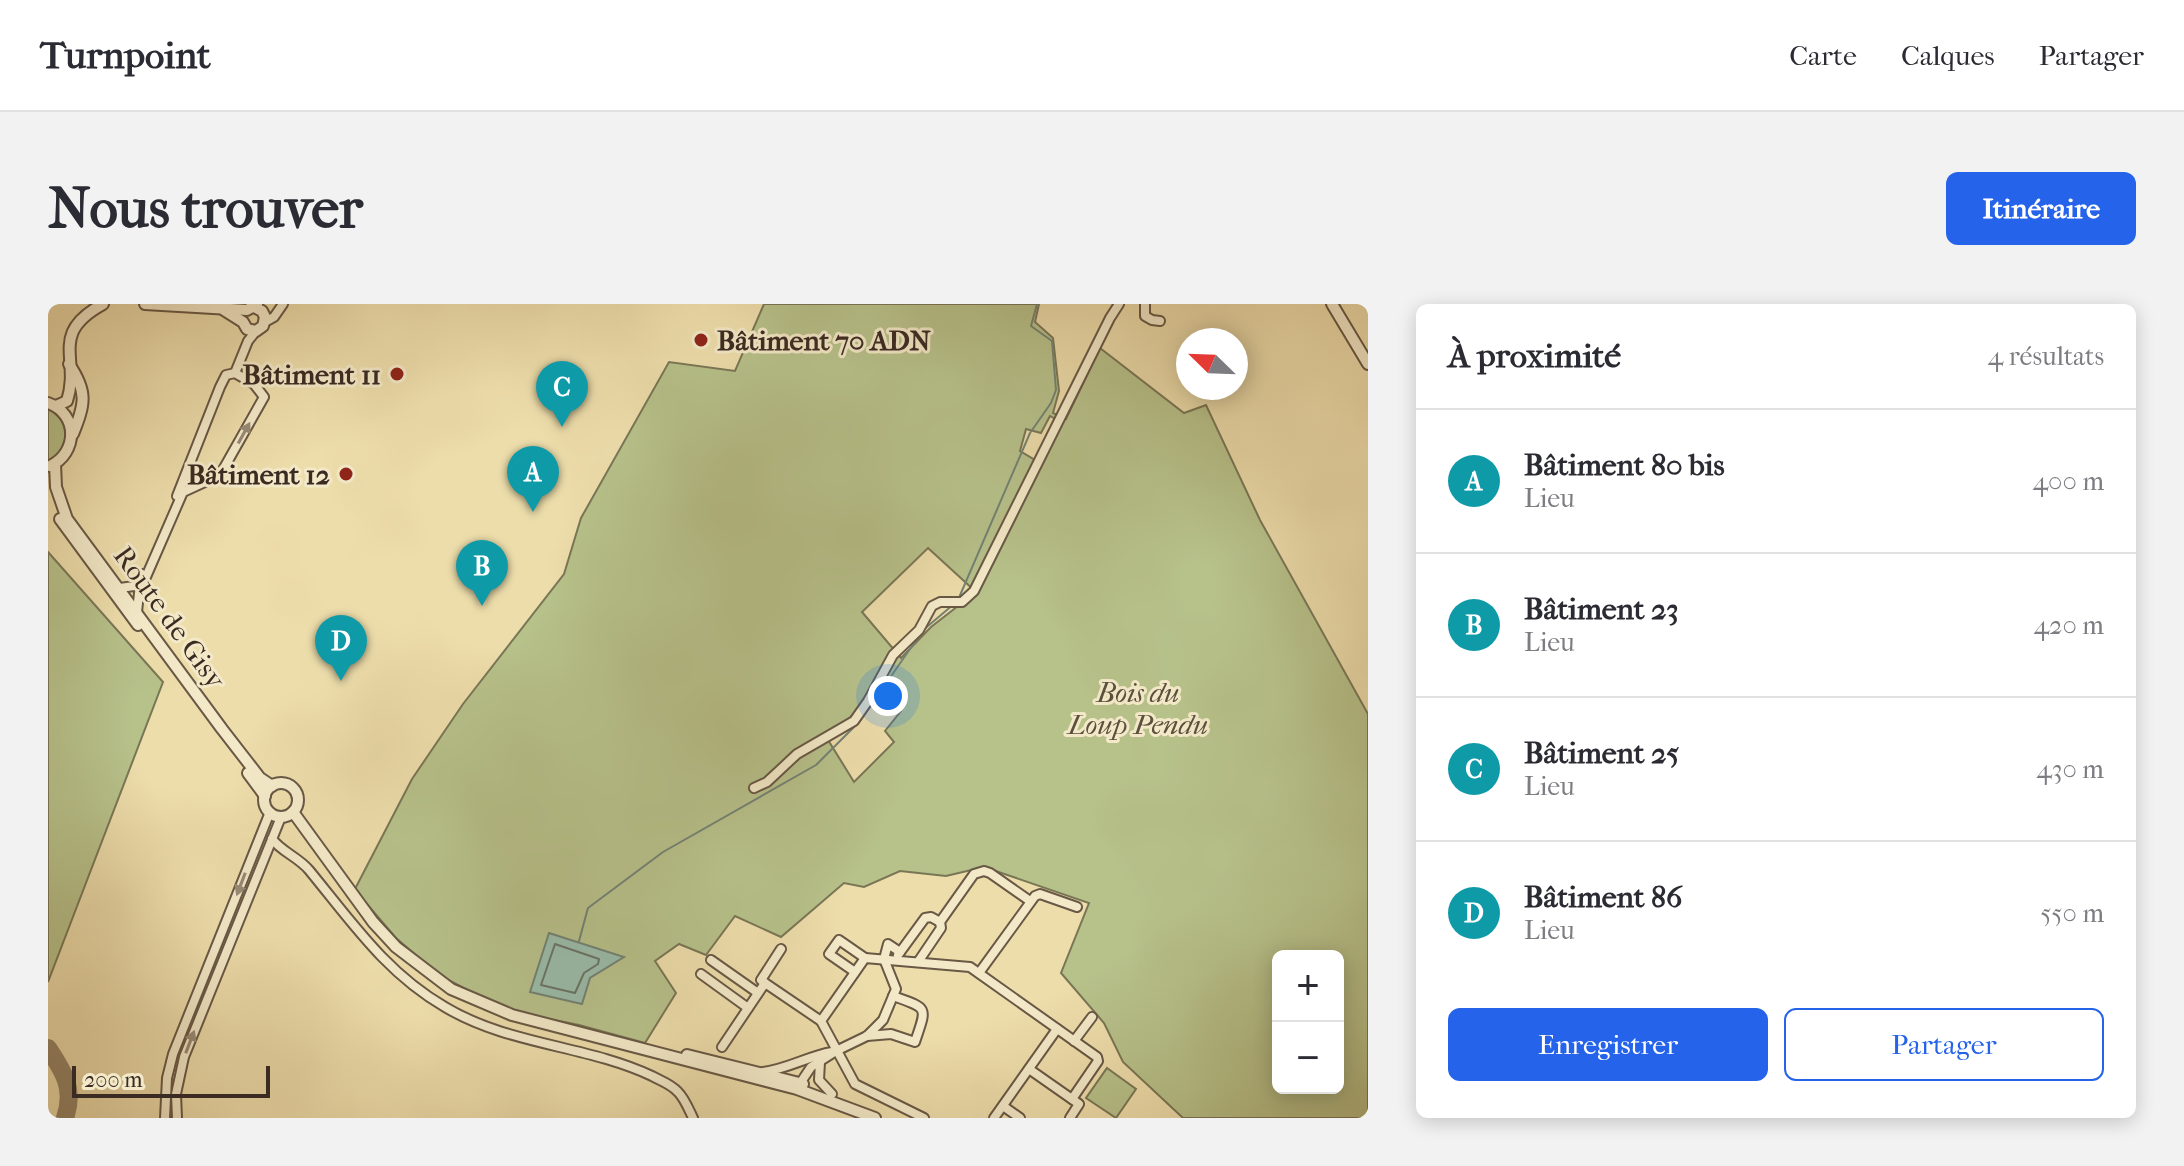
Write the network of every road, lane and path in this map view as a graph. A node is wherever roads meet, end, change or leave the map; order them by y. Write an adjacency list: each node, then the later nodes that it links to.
1 (103, 304): 12 (street)
2 (145, 304): 7 (street)
3 (1119, 304): 23 (street)
4 (1145, 304): 9 (street)
5 (1332, 304): 13 (street)
6 (280, 307): 8 (street)
7 (222, 309): 8 (street); 10 (street)
8 (259, 310): 10 (street); 11 (street)
9 (1160, 321)
10 (243, 322): 11 (street)
11 (256, 331): 14 (street)
12 (67, 362): 15 (street); 16 (street)
13 (1368, 364)
14 (235, 373): 19 (street, one-way to 14); 20 (street)
15 (52, 404): 16 (street)
16 (72, 437): 17 (street)
17 (51, 465): 20 (street, Route de Gisy)
18 (48, 487): 20 (street, Route de Gisy)
19 (141, 590): 20 (street); 21 (street)
20 (120, 592): 21 (street, Route de Gisy); 24 (street, Route de Gisy)
21 (137, 612): 22 (street, Route de Gisy)
22 (272, 786): 24 (street); 26 (street)
23 (754, 788)
24 (265, 796): 25 (street)
25 (270, 812): 27 (street); 64 (street, one-way to 64)
26 (293, 812): 27 (street); 54 (street)
27 (281, 817): 28 (street)
28 (272, 839): 65 (street, one-way to 28); 66 (street)
29 (1030, 901): 30 (street); 31 (street); 39 (street)
30 (1077, 907)
31 (940, 922): 33 (street); 37 (street)
32 (781, 949): 41 (street)
33 (898, 956): 35 (street); 35 (street); 37 (street)
34 (865, 958): 35 (street); 38 (street); 38 (street)
35 (884, 959): 43 (street)
36 (711, 960): 42 (street)
37 (918, 962): 39 (street)
38 (855, 972): 47 (street)
39 (979, 973): 48 (street)
40 (701, 974): 44 (street)
41 (765, 983): 42 (street); 47 (street)
42 (758, 993): 44 (street)
43 (893, 996): 46 (street); 49 (street)
44 (748, 1008): 52 (street)
45 (1092, 1017): 51 (street)
46 (883, 1020): 49 (street); 50 (street)
47 (821, 1021): 53 (street)
48 (1057, 1029): 51 (street); 57 (street)
49 (891, 1034): 50 (street)
50 (867, 1036): 53 (street)
51 (1074, 1041): 61 (street)
52 (722, 1047)
53 (836, 1051): 55 (street); 56 (street); 67 (street)
54 (661, 1052): 58 (street); 59 (street)
55 (820, 1062): 59 (street); 60 (street)
56 (799, 1063): 58 (street); 59 (street)
57 (1029, 1069): 61 (street); 62 (street)
58 (763, 1072): 59 (street)
59 (797, 1084): 60 (street); 63 (street)
60 (832, 1094): 63 (street)
61 (1072, 1099): 70 (street)
62 (1003, 1106): 68 (street); 69 (street)
63 (870, 1116)
64 (165, 1118)
65 (177, 1118)
66 (693, 1118)
67 (924, 1118)
68 (994, 1118)
69 (1020, 1118)
70 (1070, 1118)

